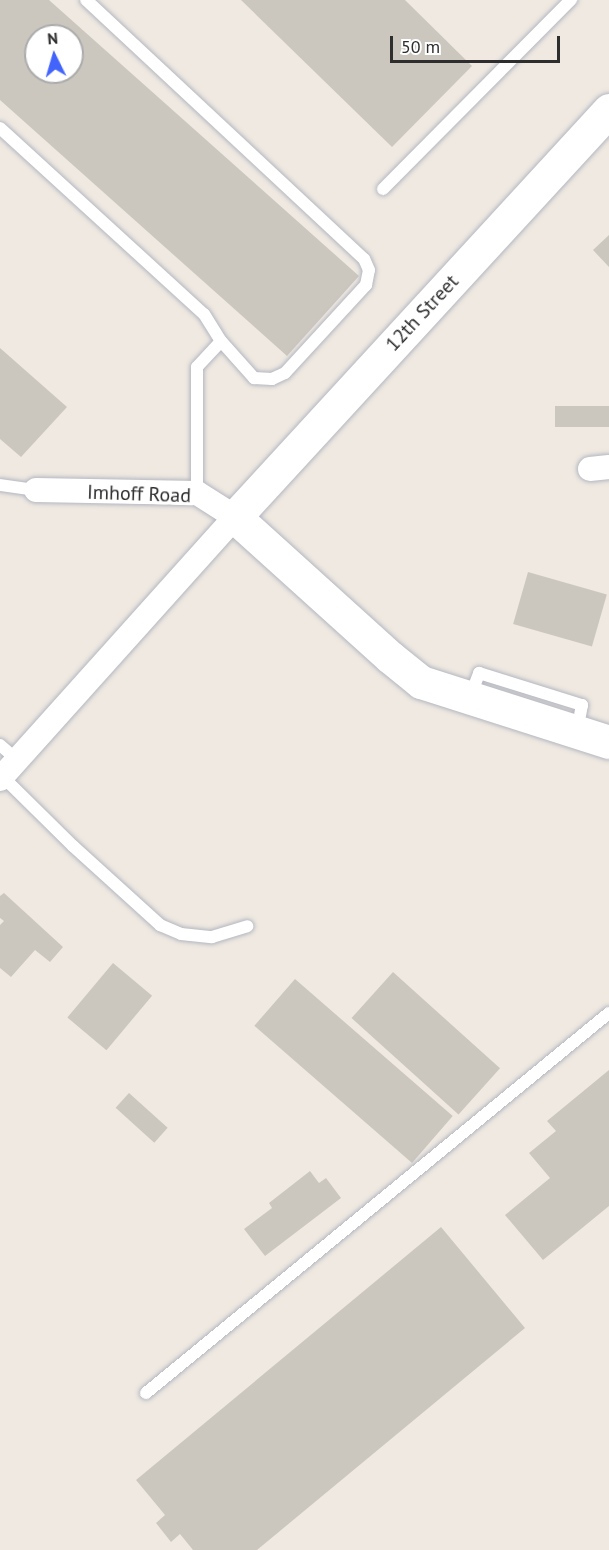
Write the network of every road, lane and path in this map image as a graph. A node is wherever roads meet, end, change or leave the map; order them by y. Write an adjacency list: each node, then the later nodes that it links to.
1 (86, 0): 6 (lane)
2 (570, 0): 5 (lane)
3 (609, 110): 10 (street, 12th Street)
4 (0, 128): 6 (lane)
5 (383, 189)
6 (220, 341): 9 (lane)
7 (0, 485): 8 (lane)
8 (36, 490): 9 (street, Imhoff Road)
9 (197, 494): 10 (street, Imhoff Road)
10 (235, 517): 11 (street); 12 (street)
11 (609, 742)
12 (5, 765): 13 (lane)
13 (246, 926)
14 (609, 1013): 15 (lane)
15 (146, 1393)

